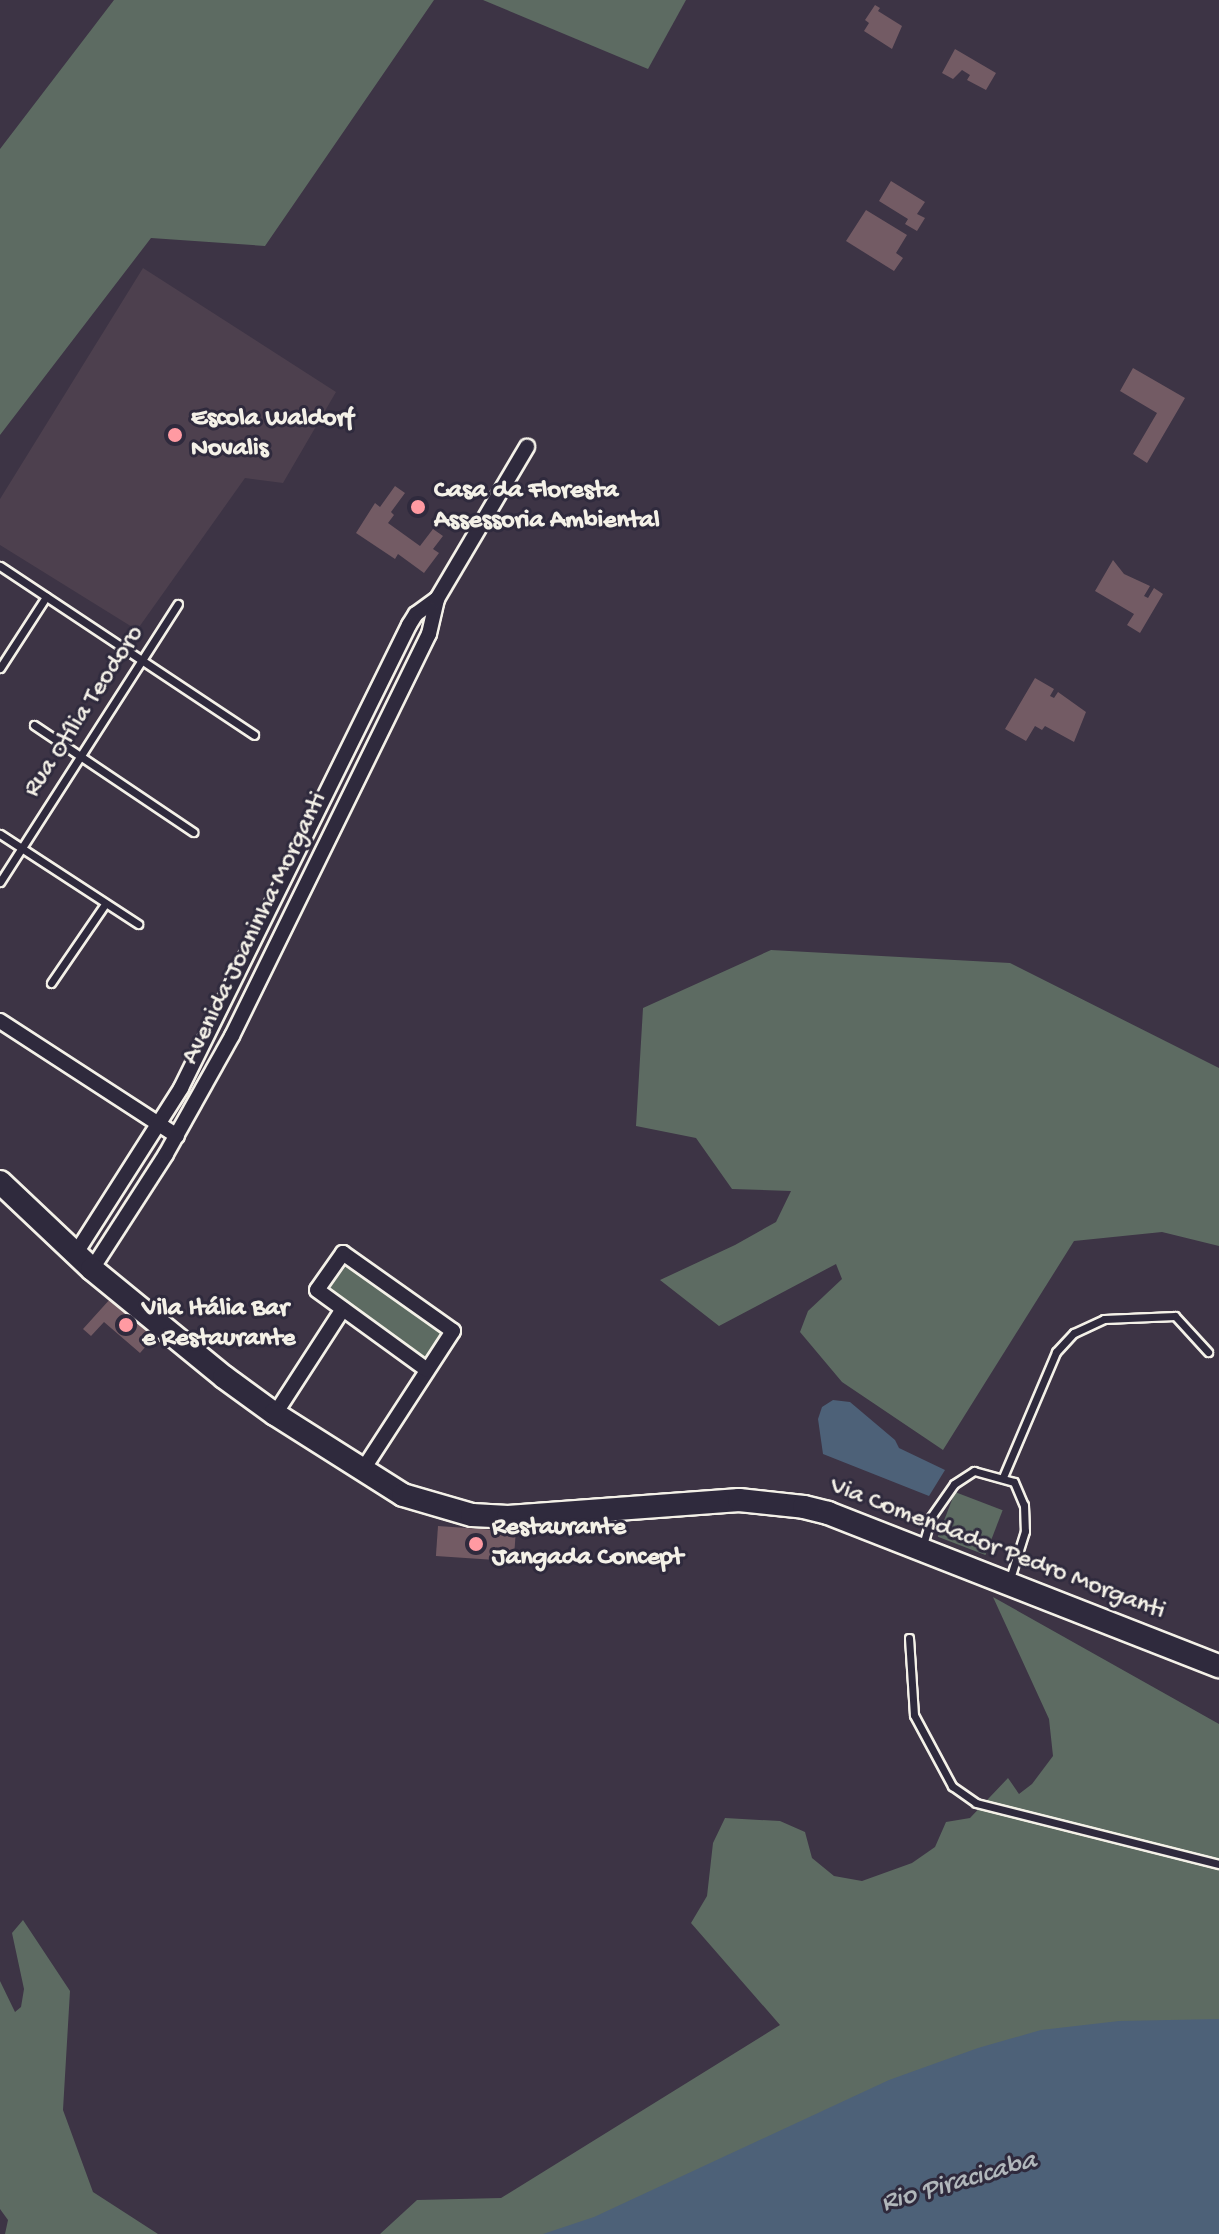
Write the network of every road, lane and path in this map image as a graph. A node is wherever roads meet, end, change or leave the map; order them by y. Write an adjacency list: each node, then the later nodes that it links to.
1 (527, 447): 4 (street, Avenida Joaninha Morganti)
2 (0, 566): 3 (lane)
3 (46, 597): 6 (lane); 7 (lane)
4 (437, 599): 10 (street, Avenida Joaninha Morganti); 11 (street, Avenida Joaninha Morganti)
5 (178, 604): 6 (lane, Rua Otília Teodoro)
6 (143, 659): 9 (lane); 12 (lane, Rua Otília Teodoro)
7 (0, 668)
8 (34, 725): 12 (lane)
9 (254, 735)
10 (356, 739): 11 (street); 21 (street, Avenida Joaninha Morganti)
11 (372, 747): 22 (street, Avenida Joaninha Morganti)
12 (80, 756): 13 (lane); 15 (lane, Rua Otília Teodoro)
13 (193, 832)
14 (0, 834): 15 (lane)
15 (21, 848): 16 (lane, Rua Otília Teodoro); 17 (lane)
16 (0, 882)
17 (105, 904): 18 (lane); 19 (lane)
18 (138, 924)
19 (51, 983)
20 (0, 1021): 21 (street)
21 (159, 1125): 22 (street); 24 (street, Avenida Joaninha Morganti)
22 (177, 1136): 24 (street, Avenida Joaninha Morganti)
23 (0, 1182): 24 (street, Via Comendador Pedro Morganti)
24 (84, 1261): 28 (street, Via Comendador Pedro Morganti)
25 (343, 1309): 27 (street); 27 (street); 28 (street)
26 (1208, 1352): 30 (lane)
27 (427, 1370): 29 (street)
28 (275, 1414): 29 (street, Via Comendador Pedro Morganti)
29 (362, 1471): 31 (street, Via Comendador Pedro Morganti)
30 (1003, 1477): 31 (lane); 32 (lane)
31 (922, 1550): 32 (street, Via Comendador Pedro Morganti)
32 (1009, 1584): 34 (street, Via Comendador Pedro Morganti)
33 (909, 1638): 35 (lane)
34 (1219, 1666)
35 (1219, 1864)

